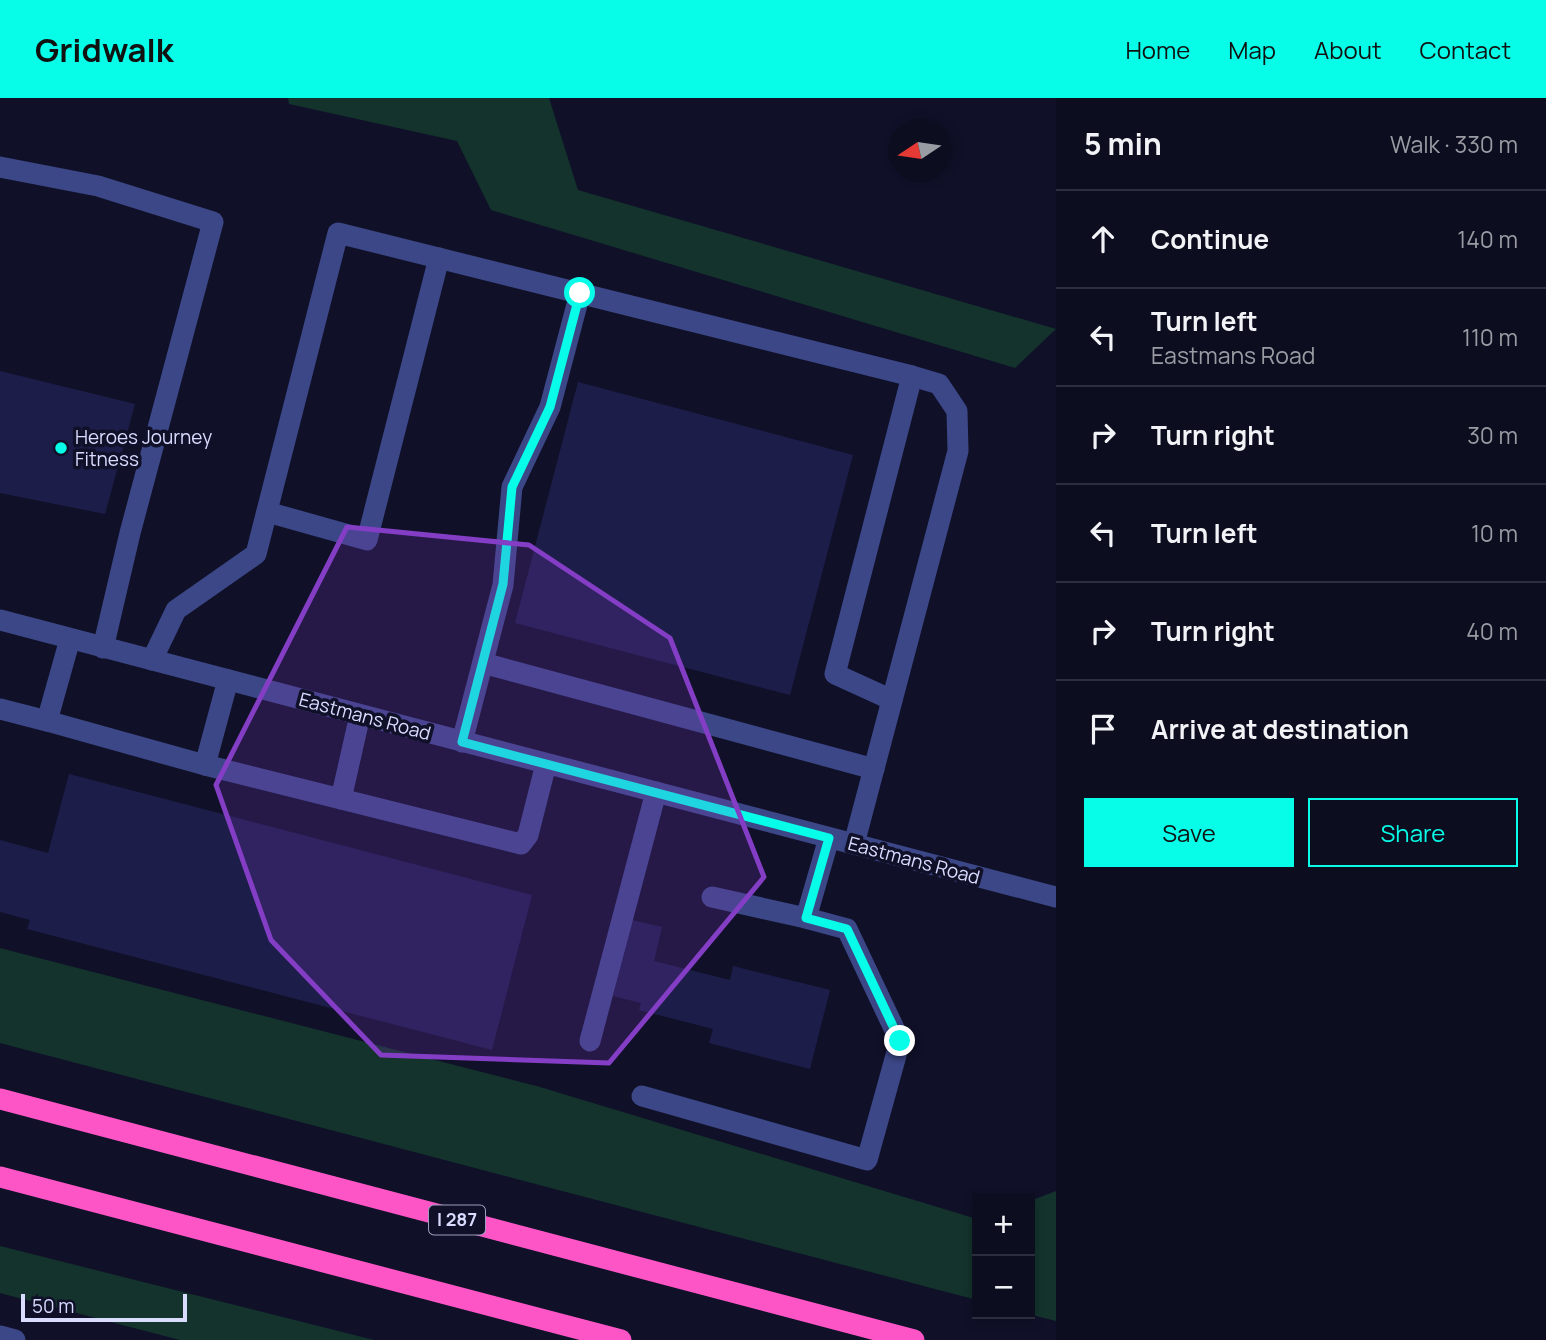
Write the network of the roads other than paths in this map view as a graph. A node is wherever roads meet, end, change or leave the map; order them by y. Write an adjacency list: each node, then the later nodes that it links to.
1 (0, 167): 8 (street)
2 (439, 258): 3 (street); 5 (street); 5 (street)
3 (580, 293): 4 (street); 10 (street)
4 (912, 376): 12 (street); 12 (street)
5 (267, 512): 9 (street)
6 (0, 620): 7 (street, Eastmans Road)
7 (70, 639): 8 (street, Eastmans Road); 15 (street)
8 (103, 648): 9 (street, Eastmans Road)
9 (152, 660): 11 (street, Eastmans Road)
10 (482, 663): 16 (street); 19 (street)
11 (228, 680): 14 (street, Eastmans Road); 18 (street)
12 (892, 700): 19 (street)
13 (0, 709): 15 (street)
14 (360, 715): 16 (street, Eastmans Road); 21 (street)
15 (47, 721): 18 (street)
16 (462, 742): 17 (street, Eastmans Road)
17 (546, 764): 20 (street, Eastmans Road); 21 (street)
18 (205, 765): 21 (street)
19 (874, 769): 23 (street)
20 (656, 792): 22 (street, Eastmans Road); 27 (street)
21 (341, 799)
22 (829, 838): 23 (street, Eastmans Road); 26 (street)
23 (854, 844): 25 (street, Eastmans Road)
24 (712, 897): 26 (street)
25 (1056, 897)
26 (806, 918): 28 (street)
27 (590, 1041)
28 (642, 1096)
29 (0, 1099): 34 (highway, I 287)
30 (0, 1177): 33 (highway)
31 (0, 1336): 32 (street)
32 (16, 1340)
33 (621, 1340)
34 (914, 1340)

